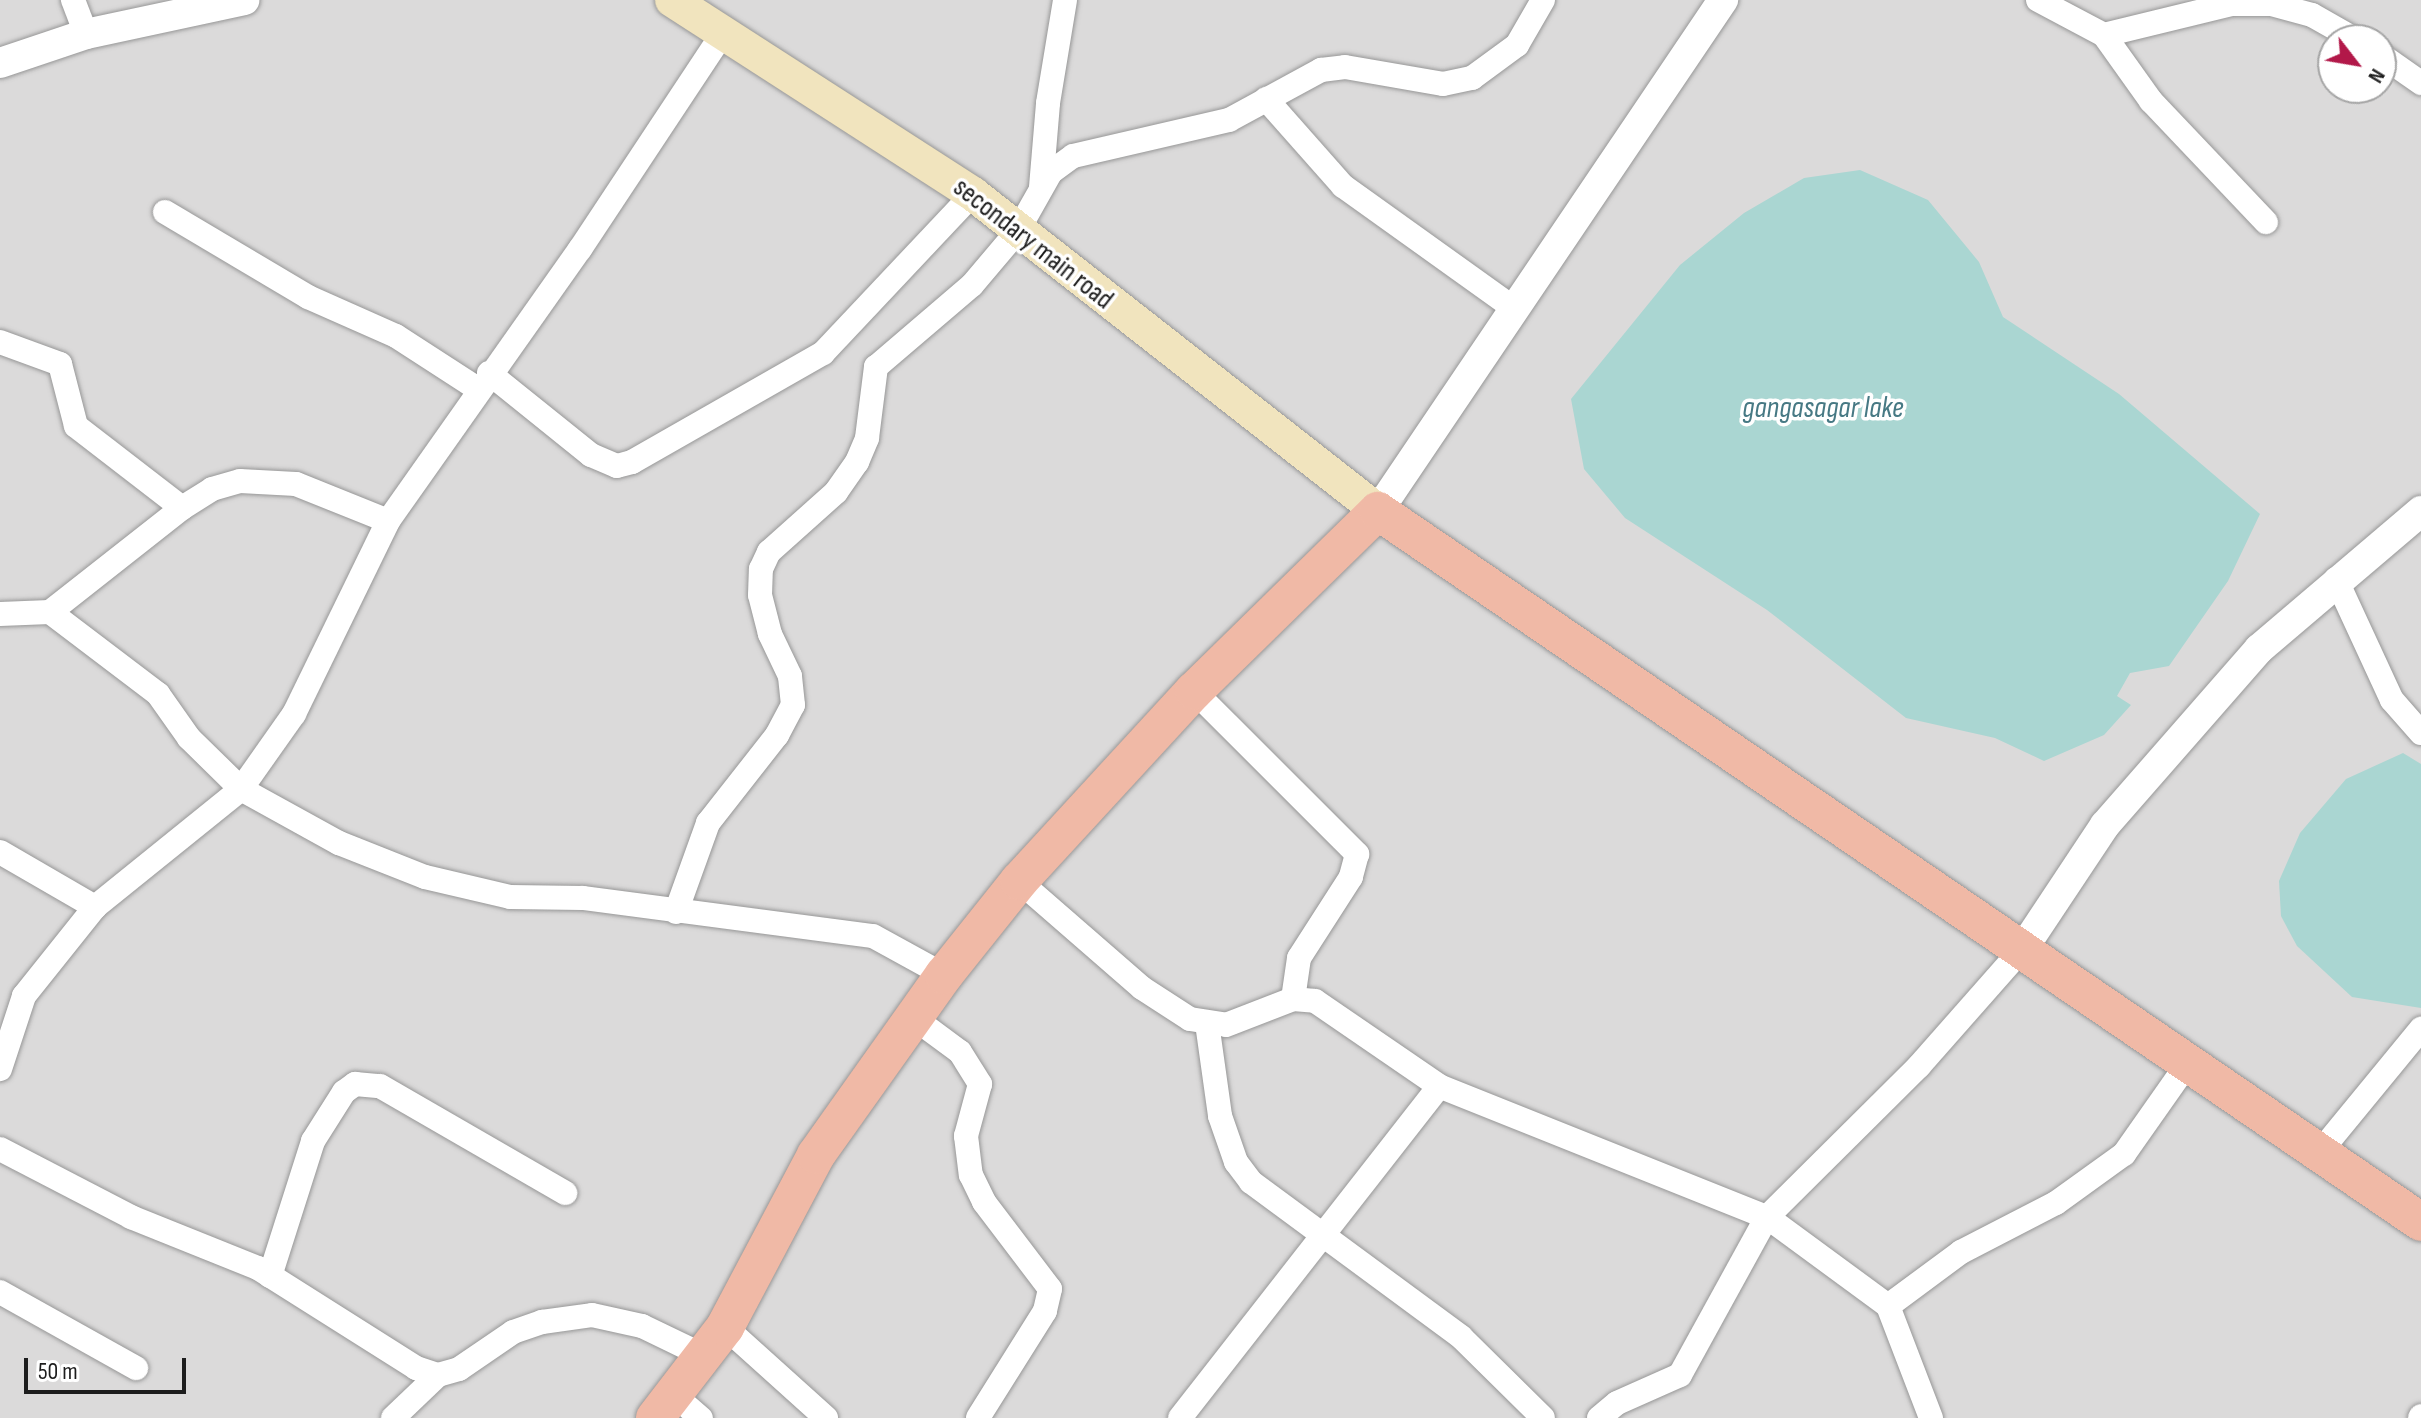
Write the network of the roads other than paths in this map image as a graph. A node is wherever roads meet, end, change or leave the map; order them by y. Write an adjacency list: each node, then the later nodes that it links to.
1 (73, 0): 11 (street)
2 (244, 0): 11 (street)
3 (672, 0): 10 (main road, secondary main road)
4 (1065, 0): 17 (street)
5 (1543, 0): 16 (street)
6 (1723, 0): 22 (street)
7 (2038, 0): 12 (street)
8 (2310, 8): 9 (street); 12 (street)
9 (2333, 24)
10 (723, 33): 18 (main road, secondary main road); 24 (street)
11 (86, 34): 13 (street)
12 (2104, 35): 20 (street)
13 (0, 63)
14 (2397, 66): 15 (street)
15 (2421, 83)
16 (1266, 99): 17 (street); 22 (street)
17 (1041, 187): 21 (street)
18 (973, 194): 21 (main road, secondary main road); 24 (street)
19 (165, 212): 24 (street)
20 (2266, 222)
21 (1017, 232): 26 (main road, secondary main road); 38 (street)
22 (1516, 310): 26 (street)
23 (0, 342): 25 (street)
24 (483, 381): 28 (street)
25 (182, 508): 28 (street); 30 (street)
26 (1378, 511): 32 (main road); 39 (main road)
27 (2421, 511): 29 (street)
28 (388, 521): 34 (street)
29 (2336, 579): 33 (street); 39 (street)
30 (50, 612): 31 (street); 34 (street)
31 (0, 614)
32 (1194, 691): 36 (main road); 41 (street)
33 (2421, 733)
34 (241, 789): 37 (street); 38 (street)
35 (0, 852): 37 (street)
36 (1019, 881): 40 (main road); 43 (street)
37 (95, 907): 46 (street)
38 (676, 912): 40 (street)
39 (2024, 947): 45 (main road); 51 (street)
40 (944, 975): 42 (main road)
41 (1293, 999): 43 (street); 47 (street)
42 (914, 1018): 57 (main road); 65 (street)
43 (1207, 1023): 53 (street)
44 (2421, 1029): 49 (street)
45 (2188, 1063): 49 (main road); 56 (street)
46 (0, 1069)
47 (1439, 1086): 51 (street); 53 (street)
48 (0, 1149): 54 (street)
49 (2319, 1153): 52 (main road)
50 (565, 1193): 54 (street)
51 (1767, 1217): 56 (street); 68 (street)
52 (2421, 1222)
53 (1319, 1236): 66 (street); 67 (street)
54 (270, 1276): 59 (street)
55 (0, 1292): 58 (street)
56 (1888, 1306): 69 (street)
57 (713, 1341): 59 (street); 60 (street); 61 (main road)
58 (136, 1368)
59 (438, 1375): 62 (street)
60 (794, 1393): 63 (street); 64 (street)
61 (676, 1410)
62 (393, 1418)
63 (787, 1418)
64 (826, 1418)
65 (978, 1418)
66 (1180, 1418)
67 (1543, 1418)
68 (1599, 1418)
69 (1931, 1418)

